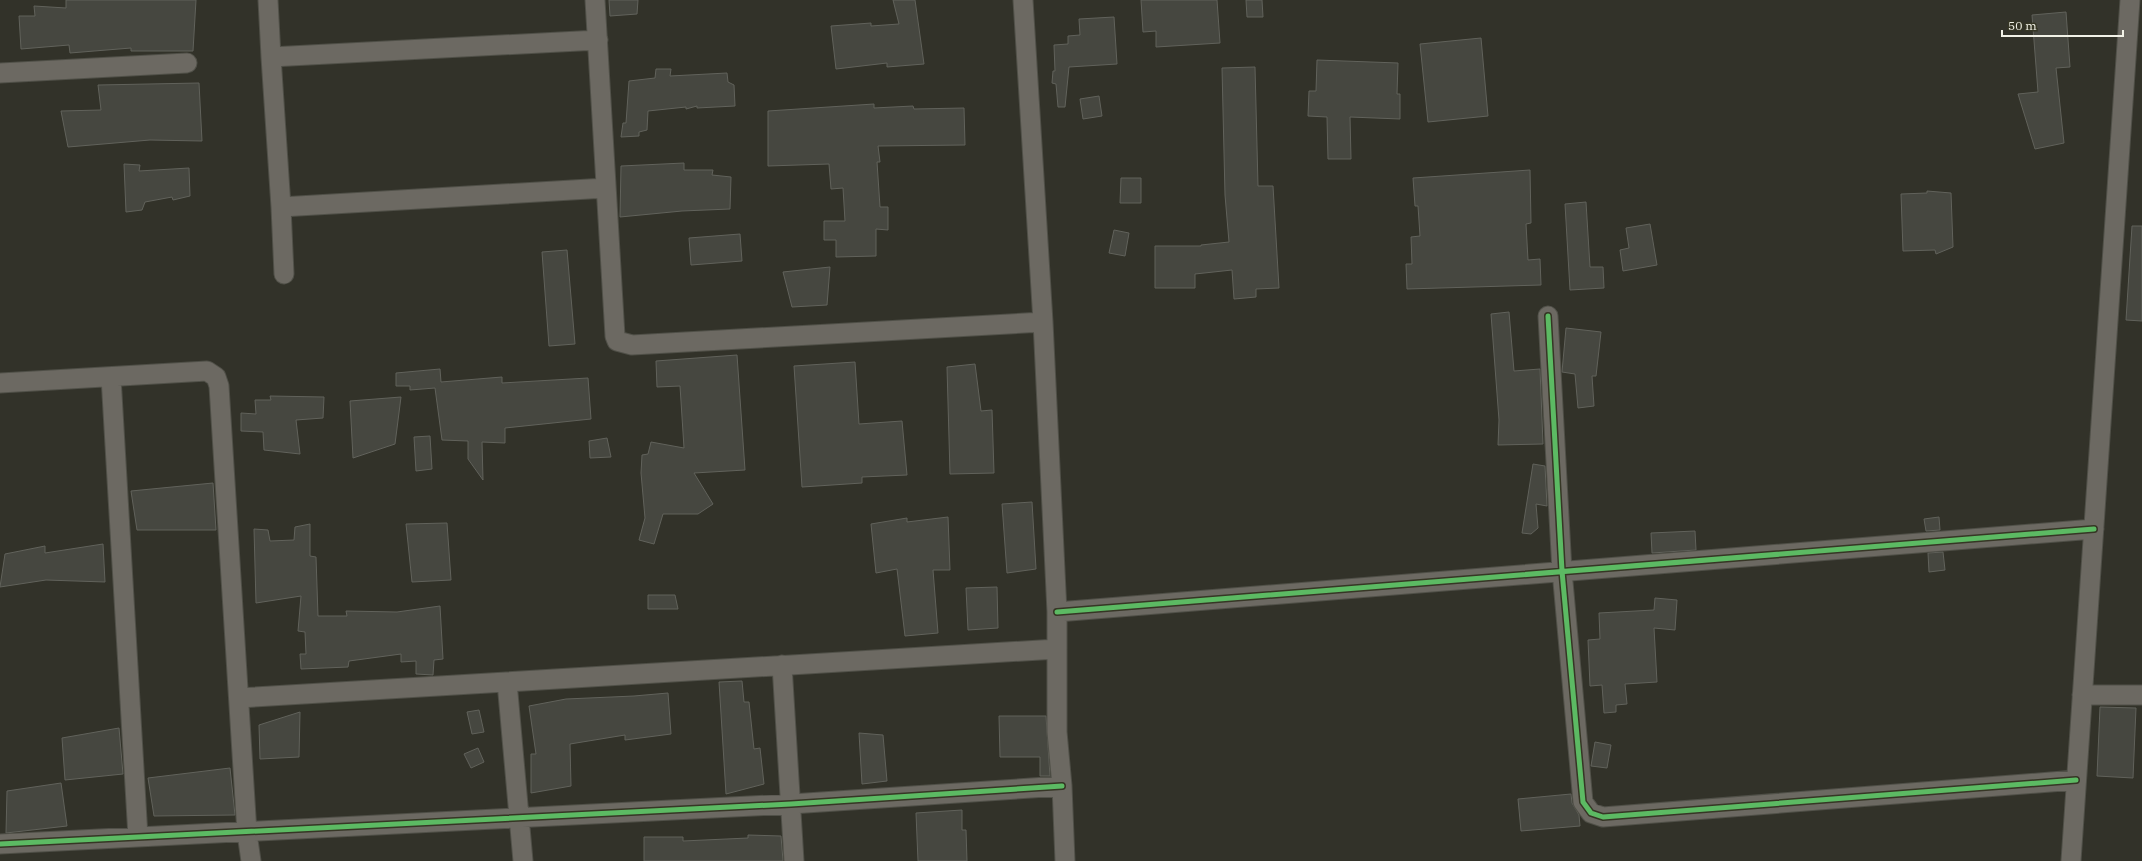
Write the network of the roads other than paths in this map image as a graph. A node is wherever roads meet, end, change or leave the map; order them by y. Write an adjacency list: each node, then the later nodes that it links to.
1 (268, 0): 6 (street)
2 (595, 0): 5 (street)
3 (1023, 0): 13 (street)
4 (2130, 0): 16 (street)
5 (598, 40): 6 (street); 9 (street)
6 (271, 57): 10 (street)
7 (187, 63): 8 (street)
8 (0, 73)
9 (606, 188): 10 (street); 13 (street)
10 (281, 207): 11 (street)
11 (284, 274)
12 (1548, 316): 17 (street)
13 (1043, 322): 18 (street)
14 (111, 377): 15 (street); 24 (street); 30 (street)
15 (0, 383)
16 (2094, 529): 17 (street); 22 (street)
17 (1562, 571): 18 (street); 25 (street)
18 (1057, 612): 19 (street)
19 (1057, 648): 20 (street); 26 (street)
20 (782, 665): 21 (street); 27 (street)
21 (507, 682): 24 (street); 28 (street)
22 (2082, 694): 23 (street); 25 (street)
23 (2142, 695)
24 (239, 698): 29 (street)
25 (2076, 780): 36 (street)
26 (1062, 786): 27 (street); 35 (street)
27 (791, 804): 28 (street); 34 (street)
28 (520, 818): 29 (street); 33 (street)
29 (247, 833): 30 (street); 32 (street)
30 (138, 837): 31 (street)
31 (0, 844)
32 (251, 861)
33 (523, 861)
34 (794, 861)
35 (1065, 861)
36 (2071, 861)

